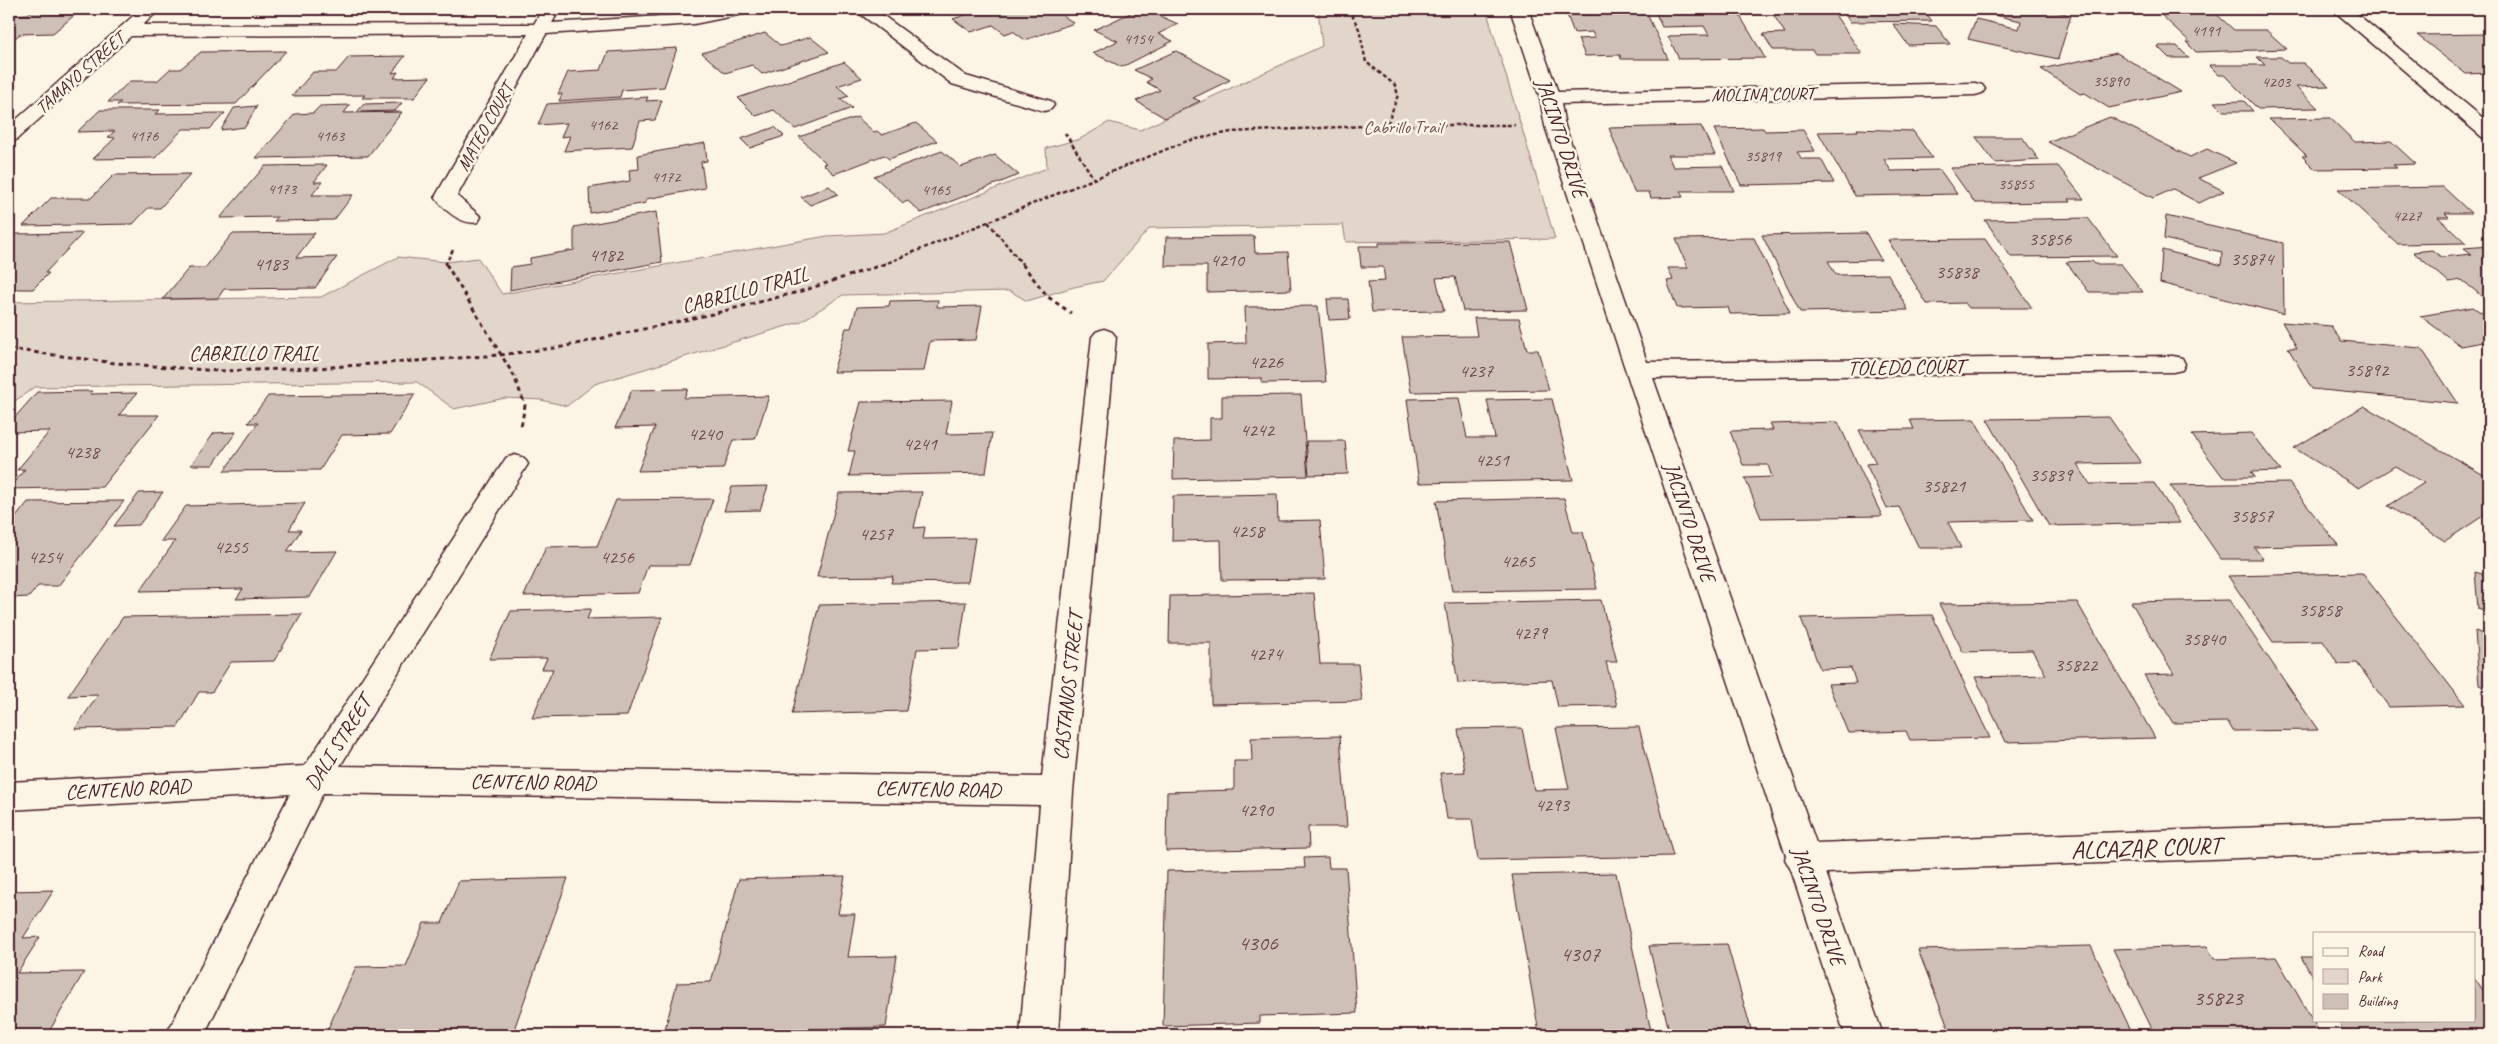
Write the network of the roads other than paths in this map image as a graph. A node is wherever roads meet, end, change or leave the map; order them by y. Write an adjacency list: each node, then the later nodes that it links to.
1 (151, 9): 8 (street, TAMAYO STREET)
2 (552, 9): 7 (street)
3 (742, 9): 7 (street)
4 (863, 9): 11 (street)
5 (1519, 9): 10 (street, JACINTO DRIVE)
6 (2341, 9): 12 (street)
7 (538, 29): 8 (street); 14 (street, MATEO COURT)
8 (127, 31): 13 (street, TAMAYO STREET)
9 (1975, 89): 10 (street, MOLINA COURT)
10 (1550, 98): 17 (street, JACINTO DRIVE)
11 (1044, 105)
12 (2489, 133)
13 (9, 136)
14 (470, 217)
15 (1104, 337): 20 (street, CASTANOS STREET)
16 (2173, 364): 17 (street, TOLEDO COURT)
17 (1640, 370): 23 (street, JACINTO DRIVE)
18 (515, 464): 19 (street, DALI STREET)
19 (314, 779): 20 (street, CENTENO ROAD); 21 (street, CENTENO ROAD); 24 (street, DALI STREET)
20 (1057, 791): 25 (street, CASTANOS STREET)
21 (9, 796)
22 (2489, 834): 23 (street, ALCAZAR COURT)
23 (1802, 859): 26 (street, JACINTO DRIVE)
24 (185, 1035)
25 (1039, 1035)
26 (1864, 1035)

